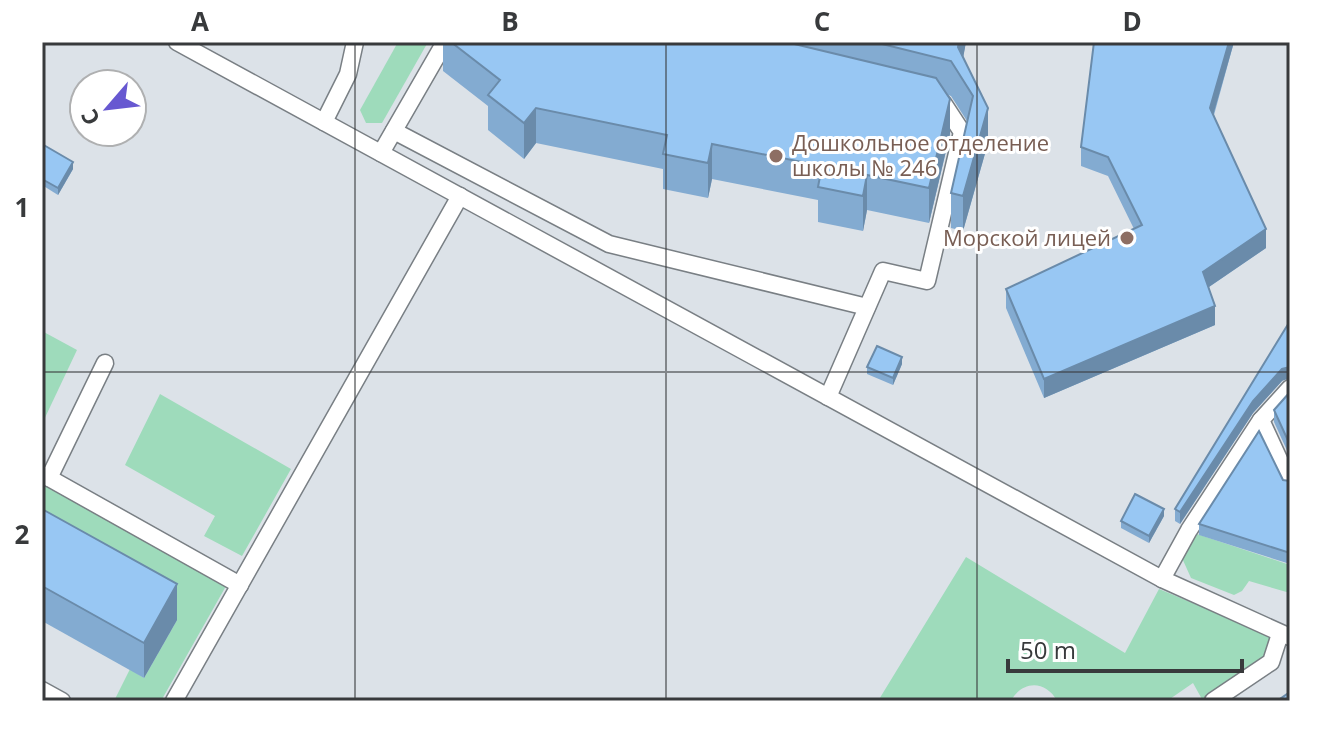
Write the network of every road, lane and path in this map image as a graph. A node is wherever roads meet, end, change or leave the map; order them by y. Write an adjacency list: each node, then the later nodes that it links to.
1 (177, 42): 5 (lane)
2 (355, 42): 5 (lane)
3 (445, 42): 6 (lane)
4 (913, 96): 9 (lane)
5 (324, 122): 7 (lane)
6 (394, 131): 7 (lane); 9 (lane)
7 (381, 153): 8 (lane)
8 (460, 196): 12 (lane); 17 (lane)
9 (867, 307): 12 (lane)
10 (105, 363): 14 (lane)
11 (1290, 388): 13 (lane)
12 (828, 397): 16 (lane)
13 (1261, 420): 15 (lane); 16 (lane)
14 (46, 476): 17 (lane)
15 (1290, 483)
16 (1162, 579): 18 (lane)
17 (240, 585): 21 (lane)
18 (1285, 635): 22 (lane)
19 (42, 690): 20 (lane)
20 (62, 701)
21 (174, 701)
22 (1213, 701)

